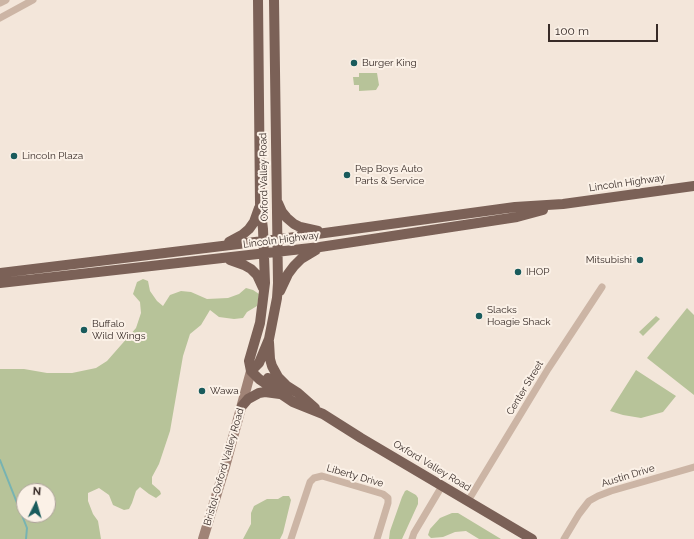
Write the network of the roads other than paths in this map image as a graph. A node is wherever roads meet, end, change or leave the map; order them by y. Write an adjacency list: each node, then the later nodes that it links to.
1 (6, 0): 5 (street)
2 (33, 0): 6 (street)
3 (258, 0): 9 (main road, Oxford Valley Road)
4 (274, 0): 8 (main road, Oxford Valley Road)
5 (0, 3)
6 (0, 18)
7 (694, 186): 10 (main road, Lincoln Highway)
8 (277, 200): 11 (main road); 12 (main road, Oxford Valley Road)
9 (260, 204): 13 (main road, Oxford Valley Road); 14 (main road)
10 (563, 204): 11 (main road, Lincoln Highway); 15 (main road, Lincoln Highway)
11 (330, 232): 12 (main road, Lincoln Highway)
12 (277, 239): 13 (main road, Lincoln Highway); 16 (main road, Oxford Valley Road)
13 (264, 240): 14 (main road, Lincoln Highway); 17 (main road, Oxford Valley Road)
14 (222, 245): 19 (main road, Lincoln Highway)
15 (320, 247): 16 (main road, Lincoln Highway); 23 (main road)
16 (277, 252): 17 (main road, Lincoln Highway); 23 (main road, Oxford Valley Road)
17 (264, 254): 18 (main road, Lincoln Highway); 22 (main road, Oxford Valley Road)
18 (224, 259): 20 (main road, Lincoln Highway); 22 (main road)
19 (0, 273)
20 (0, 283)
21 (602, 287): 32 (street, Center Street)
22 (264, 297): 25 (main road, Oxford Valley Road)
23 (277, 298): 24 (main road, Oxford Valley Road)
24 (270, 339): 25 (main road, Oxford Valley Road); 26 (main road)
25 (251, 371): 26 (main road, Oxford Valley Road); 27 (main road, Oxford Valley Road); 28 (main road, Bristol-Oxford Valley Road)
26 (288, 386): 29 (main road, Oxford Valley Road)
27 (280, 394): 28 (main road); 29 (main road, Oxford Valley Road)
28 (242, 406): 33 (main road, Bristol-Oxford Valley Road)
29 (320, 412): 31 (main road, Oxford Valley Road)
30 (694, 467): 38 (street, Austin Drive)
31 (442, 486): 32 (main road, Oxford Valley Road); 36 (street)
32 (468, 501): 37 (main road, Oxford Valley Road)
33 (203, 539)
34 (291, 539): 35 (street, Liberty Drive)
35 (377, 539)
36 (412, 539)
37 (532, 539)
38 (564, 539)

